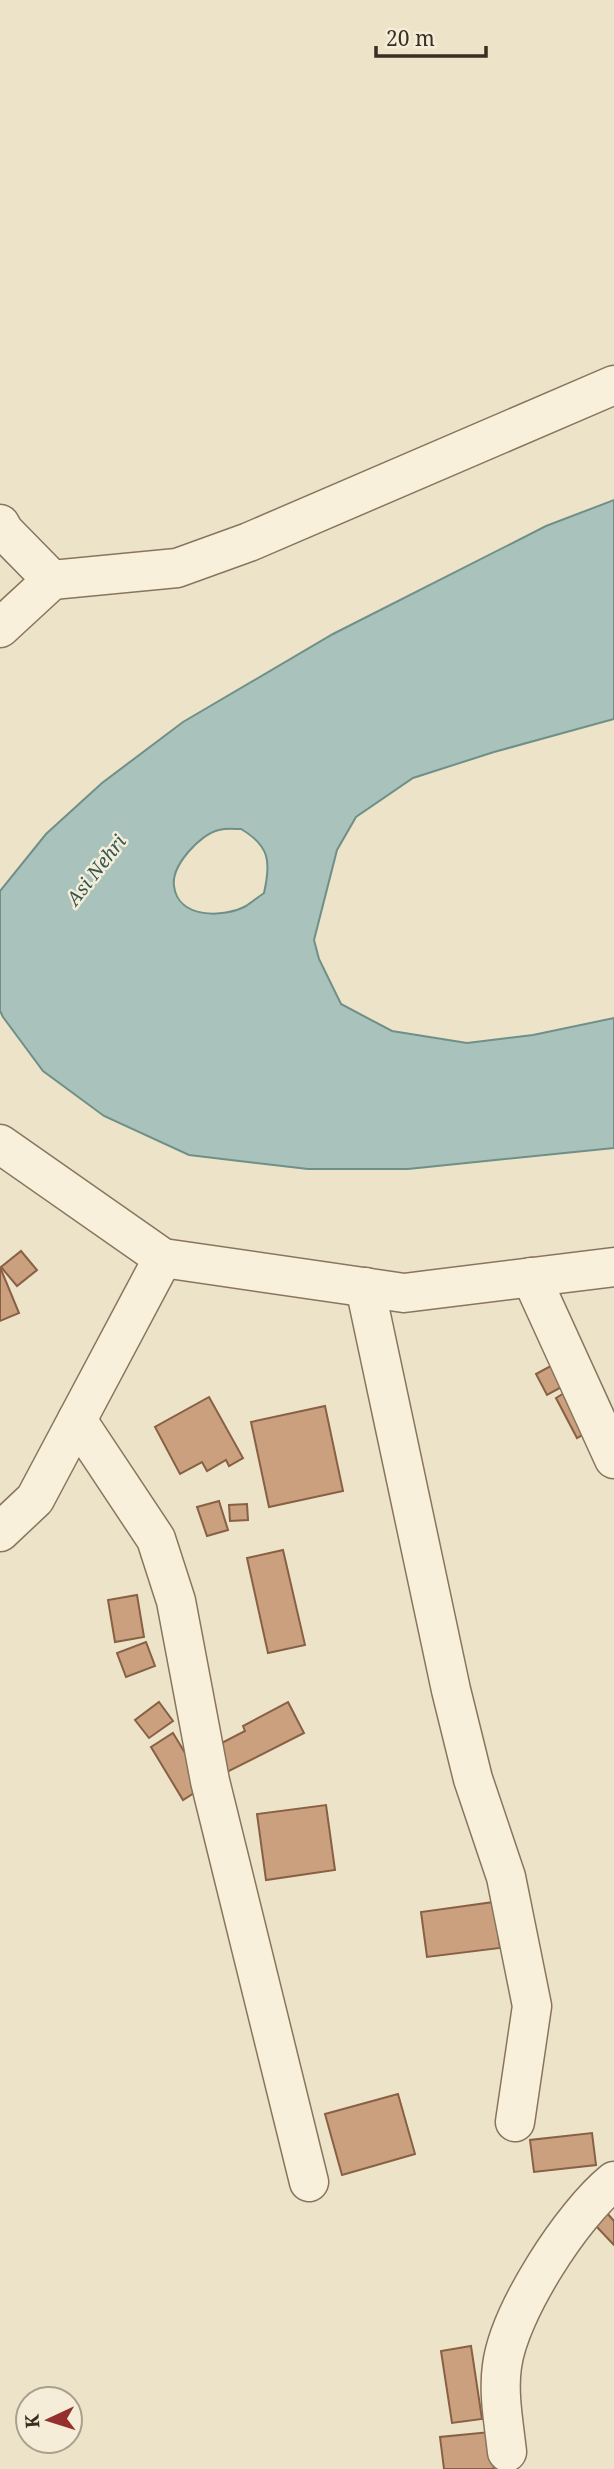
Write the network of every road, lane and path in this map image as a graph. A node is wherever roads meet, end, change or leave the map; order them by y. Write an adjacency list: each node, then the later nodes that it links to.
1 (614, 385): 3 (street)
2 (0, 524): 3 (street)
3 (52, 580): 4 (street)
4 (0, 628)
5 (0, 1144): 6 (street)
6 (163, 1258): 9 (street); 10 (street)
7 (614, 1267): 8 (street)
8 (531, 1277): 9 (street); 11 (street)
9 (365, 1287): 13 (street)
10 (77, 1420): 12 (street); 15 (street)
11 (614, 1459)
12 (0, 1532)
13 (515, 2122)
14 (614, 2181): 16 (street)
15 (309, 2182)
16 (507, 2452)

